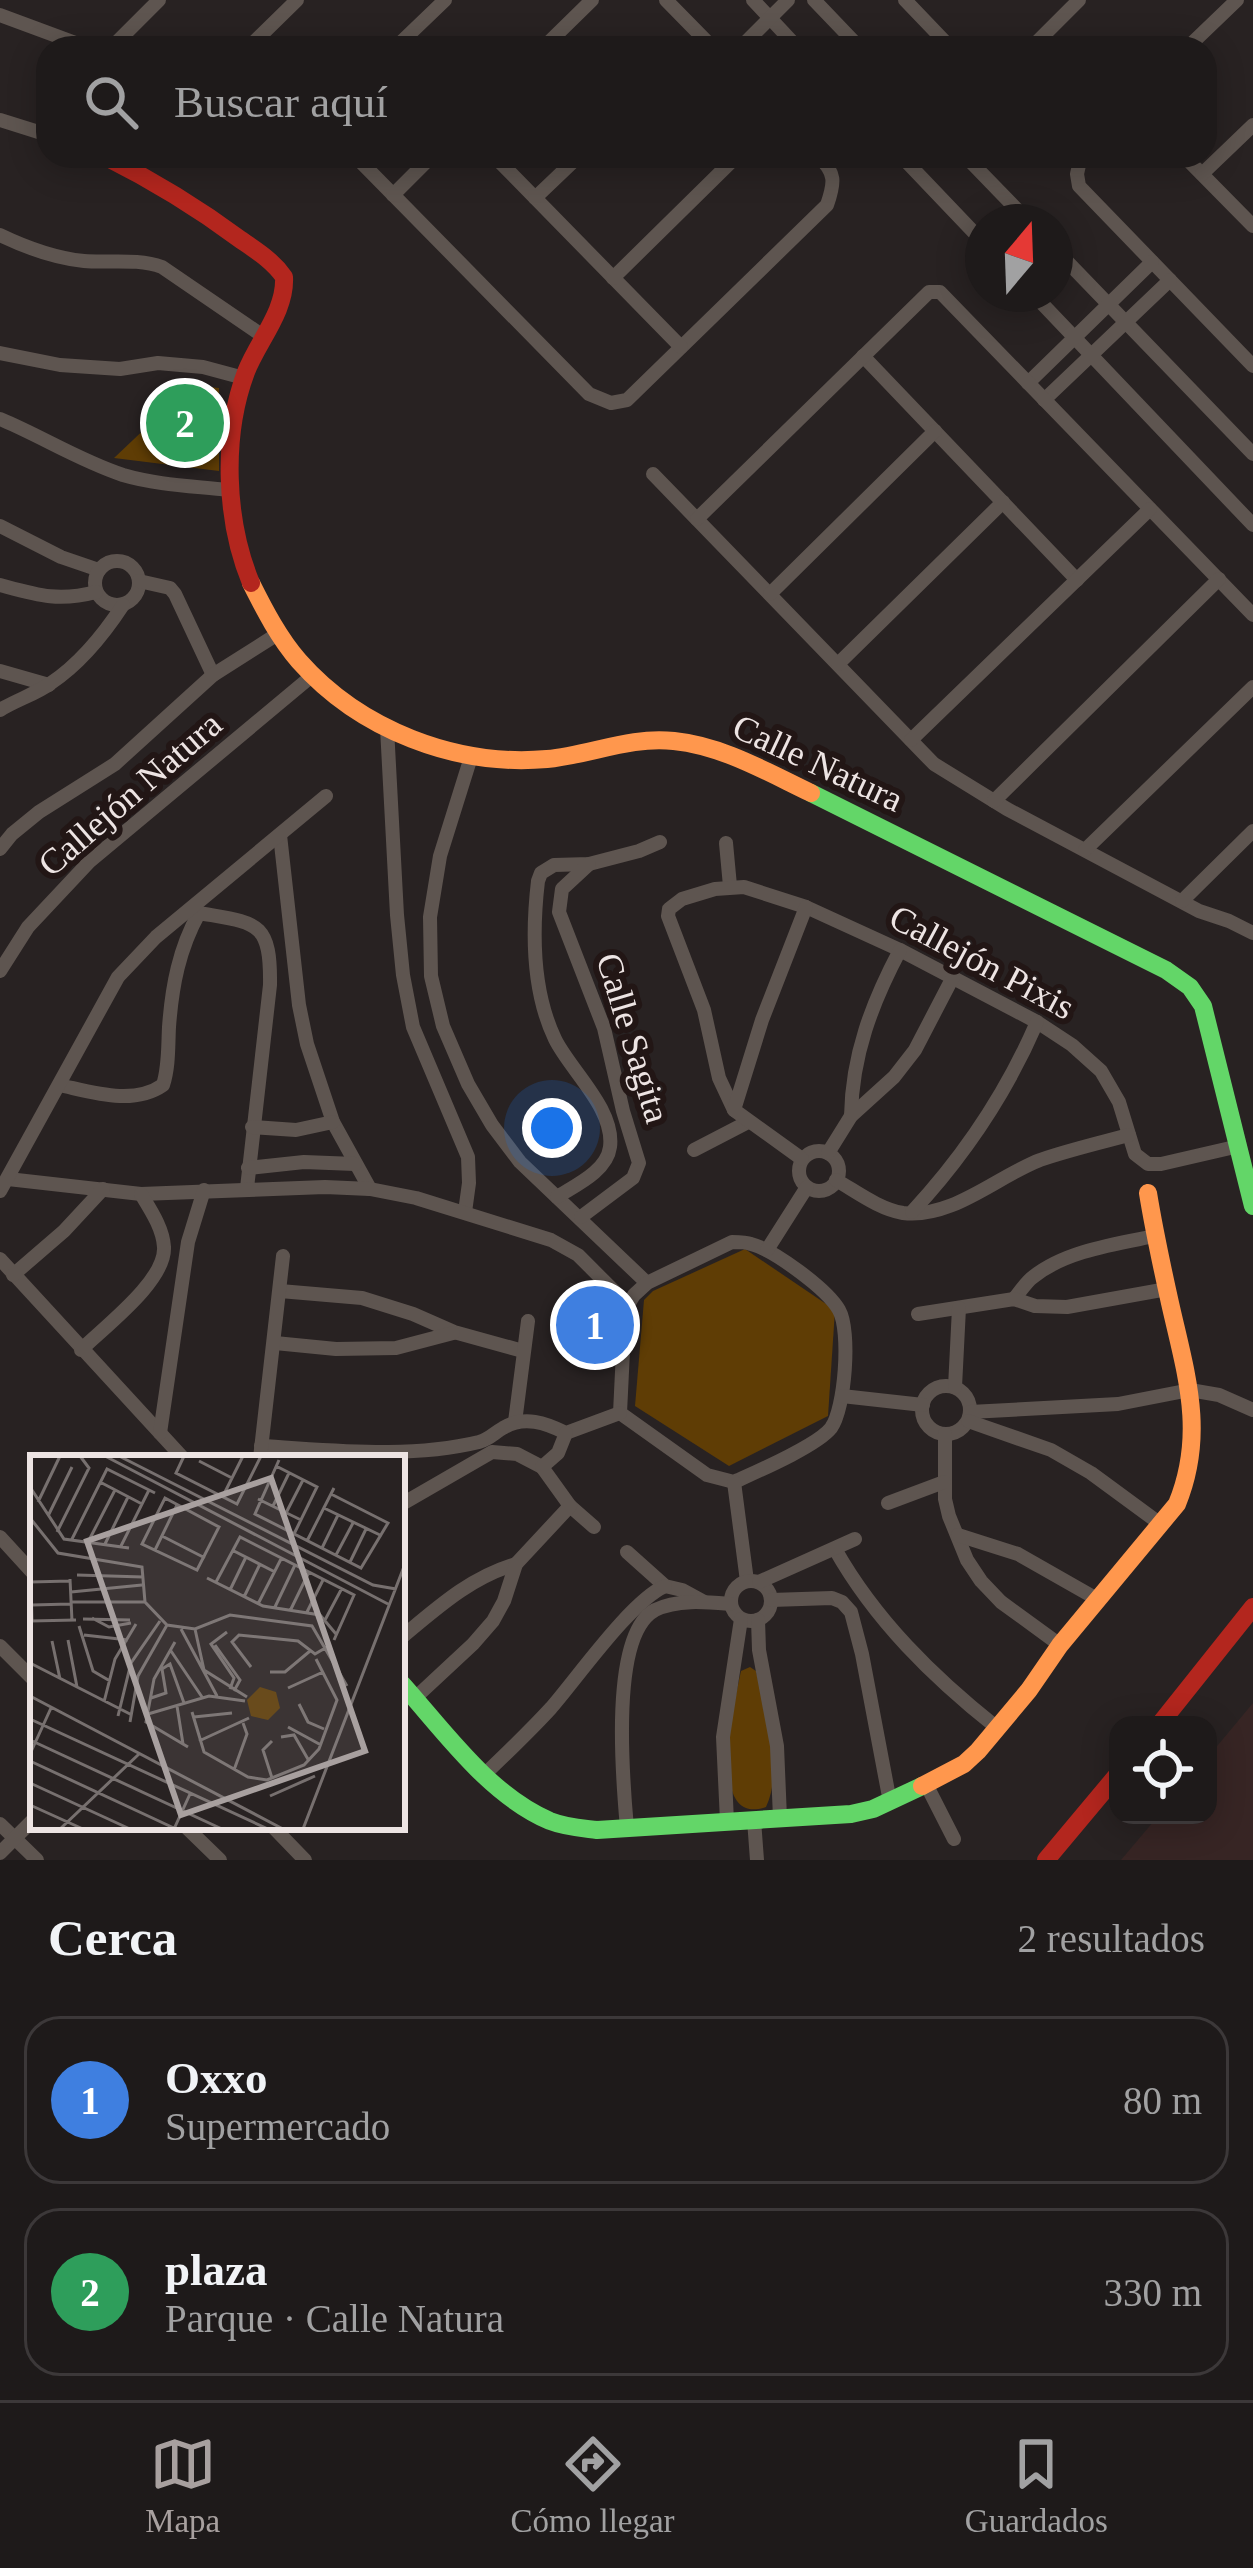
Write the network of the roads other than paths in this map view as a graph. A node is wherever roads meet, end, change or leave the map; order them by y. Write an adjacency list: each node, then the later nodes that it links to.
1 (11, 0): 14 (street)
2 (159, 0): 18 (street)
3 (297, 0): 19 (street)
4 (445, 0): 20 (street)
5 (592, 0): 21 (street)
6 (667, 0): 22 (street)
7 (753, 0): 16 (street)
8 (788, 0): 16 (street)
9 (904, 0): 15 (street)
10 (933, 0): 15 (street)
11 (1079, 0): 27 (street)
12 (1238, 0): 28 (street)
13 (818, 2): 25 (street)
14 (0, 13): 17 (street)
15 (919, 14): 26 (street)
16 (770, 18): 23 (street); 24 (street)
17 (58, 36)
18 (123, 36)
19 (260, 36)
20 (408, 36)
21 (555, 36)
22 (696, 36)
23 (752, 36)
24 (783, 36)
25 (849, 36)
26 (940, 36)
27 (1043, 36)
28 (1200, 36)
29 (0, 120): 31 (street)
30 (1253, 125): 32 (street)
31 (36, 131)
32 (1217, 160)
33 (129, 168): 59 (street, Calle Natura)
34 (367, 168): 46 (street)
35 (420, 168): 46 (street)
36 (506, 168): 47 (street)
37 (567, 168): 47 (street)
38 (725, 168): 54 (street)
39 (830, 168): 61 (street)
40 (913, 168): 49 (street)
41 (977, 168): 48 (street)
42 (1078, 168): 52 (street)
43 (1196, 168): 45 (street)
44 (1208, 168): 45 (street)
45 (1202, 174): 50 (street)
46 (393, 195): 61 (street)
47 (536, 198): 54 (street)
48 (1012, 204)
49 (965, 223)
50 (1253, 226)
51 (0, 235): 59 (street)
52 (1153, 262): 55 (street); 56 (street)
53 (1073, 267): 56 (street)
54 (613, 278): 61 (street)
55 (1170, 280): 58 (street); 65 (street)
56 (1110, 305): 58 (street); 60 (street)
57 (1050, 312): 60 (street)
58 (1125, 322): 63 (street); 71 (street)
59 (262, 336): 66 (street, Calle Natura)
60 (1076, 339): 63 (street); 67 (street)
61 (681, 347)
62 (0, 353): 66 (street)
63 (1091, 355): 68 (street); 77 (street)
64 (863, 356): 67 (street); 70 (street); 76 (street)
65 (1253, 366)
66 (244, 378): 73 (street, Calle Natura)
67 (1028, 383): 68 (street)
68 (1044, 400): 75 (street)
69 (0, 418): 73 (street)
70 (935, 431): 74 (street); 85 (street)
71 (1253, 454)
72 (653, 474): 76 (street)
73 (228, 490): 88 (street, Calle Natura)
74 (1003, 502): 80 (street); 89 (street)
75 (1150, 509): 80 (street); 81 (street)
76 (697, 519): 85 (street)
77 (1253, 525)
78 (0, 526): 79 (street)
79 (99, 570): 82 (street); 84 (street)
80 (1077, 580): 97 (street)
81 (1219, 580): 87 (street); 100 (street)
82 (140, 581): 86 (street); 91 (street)
83 (0, 585): 84 (street)
84 (96, 592): 86 (street)
85 (770, 594): 89 (street)
86 (123, 605): 93 (street)
87 (1253, 615)
88 (276, 634): 91 (street, Callejón Natura); 92 (street, Calle Natura)
89 (838, 664): 97 (street)
90 (0, 671): 93 (street)
91 (213, 675): 105 (street, Callejón Natura)
92 (313, 675): 96 (street, Calle Natura); 116 (street, Callejón Natura)
93 (49, 685): 95 (street)
94 (1253, 687): 106 (street)
95 (0, 710)
96 (387, 728): 98 (street, Calle Natura); 145 (street)
97 (911, 740): 100 (street)
98 (471, 757): 128 (street, Calle Natura); 143 (street)
99 (326, 796): 102 (street)
100 (994, 801): 106 (street)
101 (1253, 830): 109 (street)
102 (280, 835): 111 (street); 124 (street)
103 (660, 842): 107 (street)
104 (726, 843): 108 (street)
105 (0, 849)
106 (1085, 850): 109 (street)
107 (590, 864): 112 (street); 113 (street)
108 (730, 886): 110 (street, Callejón Pixis); 120 (street)
109 (1181, 901): 114 (street)
110 (806, 907): 115 (street, Callejón Pixis); 120 (street)
111 (194, 911): 119 (street); 119 (street); 126 (street)
112 (559, 912): 113 (street); 121 (street, Calle Sagita)
113 (536, 919): 122 (street)
114 (1253, 933)
115 (900, 950): 117 (street, Callejón Pixis); 123 (street)
116 (0, 971)
117 (953, 977): 118 (street, Callejón Pixis); 123 (street)
118 (1037, 1022): 127 (street, Callejón Pixis); 146 (street)
119 (59, 1084): 136 (street)
120 (734, 1110): 125 (street)
121 (623, 1111): 122 (street); 147 (street, Calle Sagita)
122 (604, 1116): 143 (street)
123 (851, 1116): 130 (street)
124 (333, 1122): 126 (street); 132 (street)
125 (748, 1122): 129 (street); 131 (street)
126 (252, 1126): 133 (street)
127 (1129, 1136): 134 (street, Callejón Pixis); 146 (street)
128 (1239, 1147): 134 (street); 144 (street, Calle Natura)
129 (694, 1150)
130 (828, 1153): 131 (street); 135 (street)
131 (802, 1159): 137 (street)
132 (355, 1164): 133 (street); 140 (street)
133 (248, 1168): 138 (street)
134 (1140, 1170): 148 (street)
135 (836, 1180): 137 (street); 146 (street)
136 (4, 1185): 139 (street)
137 (807, 1187): 149 (street)
138 (247, 1188): 140 (street); 141 (street)
139 (103, 1189): 142 (street); 152 (street)
140 (370, 1189): 145 (street)
141 (204, 1190): 142 (street); 173 (street)
142 (141, 1194): 163 (street)
143 (557, 1197): 147 (street)
144 (1253, 1206)
145 (465, 1212): 157 (street)
146 (911, 1213)
147 (580, 1216): 153 (street)
148 (1155, 1236): 154 (street); 156 (street)
149 (767, 1250): 153 (street); 167 (street)
150 (283, 1256): 155 (street)
151 (0, 1259): 152 (street)
152 (13, 1275): 163 (street)
153 (647, 1283): 157 (street)
154 (1167, 1289): 156 (street); 166 (street)
155 (280, 1291): 161 (street); 162 (street)
156 (1014, 1299): 158 (street)
157 (628, 1305): 170 (street)
158 (959, 1308): 159 (street); 165 (street)
159 (918, 1314)
160 (528, 1321): 164 (street)
161 (454, 1332): 162 (street); 164 (street)
162 (275, 1343): 177 (street)
163 (81, 1350): 173 (street)
164 (523, 1352): 172 (street)
165 (955, 1388): 168 (street); 171 (street)
166 (1190, 1390): 169 (street); 171 (street); 185 (street)
167 (842, 1396): 168 (street); 180 (street)
168 (923, 1405): 175 (street)
169 (1253, 1410)
170 (620, 1413): 174 (street); 180 (street)
171 (969, 1416): 175 (street); 185 (street)
172 (515, 1422): 174 (street); 176 (street)
173 (160, 1433): 178 (street)
174 (566, 1433): 179 (street)
175 (945, 1434): 181 (street)
176 (490, 1446): 177 (street); 179 (street); 182 (street)
177 (261, 1452)
178 (180, 1455)
179 (542, 1467): 184 (street)
180 (734, 1482): 194 (street)
181 (944, 1482): 183 (street); 187 (street)
182 (405, 1502)
183 (888, 1503)
184 (570, 1506): 186 (street); 192 (street)
185 (1159, 1523): 196 (street)
186 (594, 1527)
187 (958, 1535): 196 (street); 205 (street)
188 (0, 1538): 193 (street)
189 (855, 1539): 190 (street)
190 (835, 1549): 194 (street); 212 (street)
191 (627, 1552): 195 (street)
192 (516, 1564): 204 (street); 210 (street)
193 (30, 1570)
194 (753, 1582): 197 (street); 199 (street)
195 (665, 1586): 198 (street); 201 (street)
196 (1097, 1599): 205 (street)
197 (771, 1600): 203 (street); 216 (street)
198 (704, 1602): 199 (street); 201 (street)
199 (730, 1604): 202 (street)
200 (1253, 1607): 211 (street)
201 (640, 1614): 213 (street); 222 (street)
202 (741, 1619): 203 (street); 207 (street)
203 (758, 1620): 208 (street)
204 (405, 1634)
205 (1060, 1645): 212 (street)
206 (0, 1646): 209 (street)
207 (735, 1667): 208 (street); 219 (street)
208 (763, 1671): 217 (street)
209 (30, 1676)
210 (408, 1691): 213 (street)
211 (1166, 1716)
212 (996, 1727): 214 (street)
213 (485, 1774): 222 (street)
214 (926, 1784): 216 (street); 226 (street)
215 (1109, 1785): 232 (street)
216 (881, 1805): 217 (street)
217 (780, 1818): 218 (street)
218 (754, 1820): 219 (street); 231 (street)
219 (727, 1821): 222 (street)
220 (30, 1823): 225 (street)
221 (0, 1824): 225 (street)
222 (627, 1828)
223 (189, 1830): 229 (street)
224 (276, 1830): 230 (street)
225 (15, 1838): 227 (street); 228 (street)
226 (948, 1838)
227 (0, 1853)
228 (37, 1860)
229 (220, 1860)
230 (305, 1860)
231 (757, 1860)
232 (1046, 1860)

